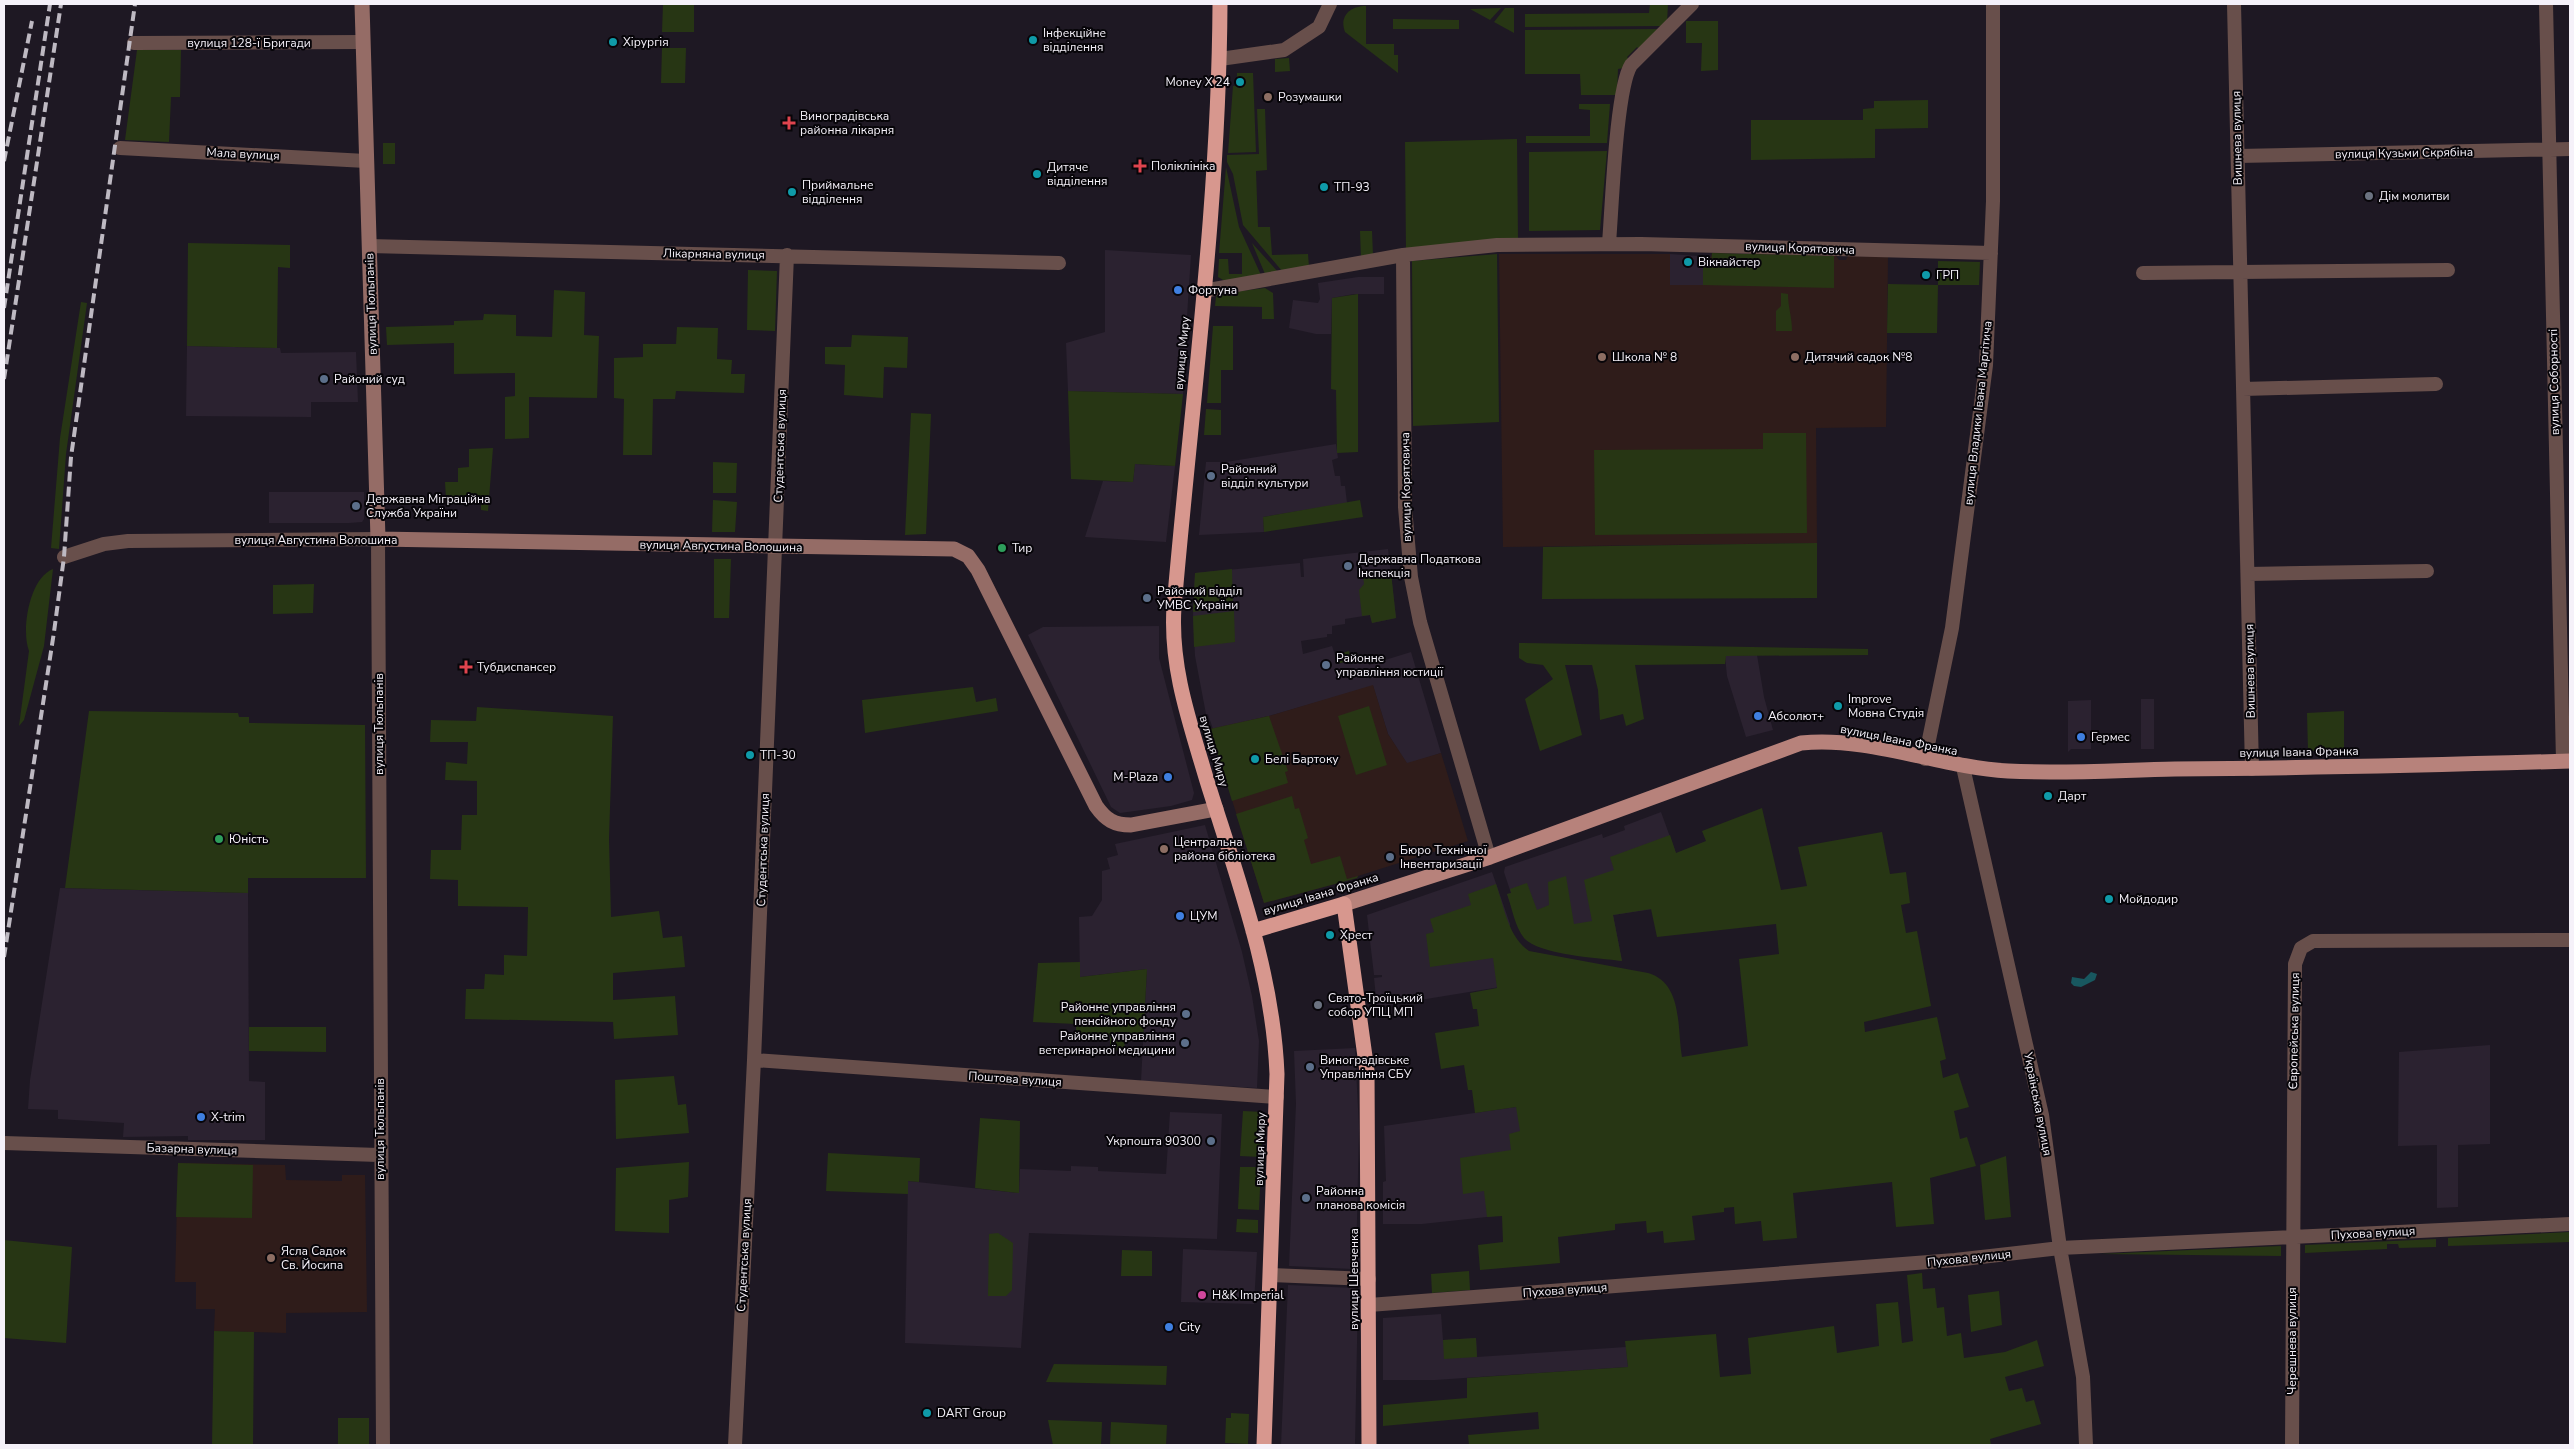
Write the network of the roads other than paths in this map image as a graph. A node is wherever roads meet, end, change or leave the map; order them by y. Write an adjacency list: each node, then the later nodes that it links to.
1 (362, 4): 8 (street, вулиця Тюльпанів)
2 (1220, 4): 10 (highway, вулиця Миру)
3 (1330, 4): 10 (street)
4 (1692, 4): 16 (street)
5 (1993, 4): 18 (street, вулиця Владики Івана Маргітича)
6 (2234, 4): 14 (street, Вишнева вулиця)
7 (2546, 4): 13 (street, вулиця Соборності)
8 (363, 42): 9 (street, вулиця 128-ї Бригади); 15 (street, вулиця Тюльпанів)
9 (134, 43)
10 (1220, 59): 25 (highway, вулиця Миру)
11 (120, 148): 15 (street, Мала вулиця)
12 (2570, 149): 13 (street, вулиця Кузьми Скрябіна)
13 (2548, 150): 14 (street, вулиця Кузьми Скрябіна); 34 (street, вулиця Соборності)
14 (2238, 156): 23 (street, Вишнева вулиця)
15 (366, 161): 17 (street, вулиця Тюльпанів)
16 (1610, 243): 18 (street, вулиця Корятовича); 20 (street, вулиця Корятовича)
17 (370, 246): 19 (street, Лікарняна вулиця); 28 (street, вулиця Тюльпанів)
18 (1991, 253): 33 (street, вулиця Владики Івана Маргітича)
19 (787, 255): 21 (street, Лікарняна вулиця); 29 (street, Студентська вулиця)
20 (1403, 255): 25 (street, вулиця Корятовича); 38 (street, вулиця Корятовича)
21 (1059, 263)
22 (2448, 270): 23 (street)
23 (2241, 272): 24 (street); 27 (street, Вишнева вулиця)
24 (2143, 273)
25 (1203, 291): 37 (highway, вулиця Миру)
26 (2436, 384): 27 (street)
27 (2243, 389): 32 (street, Вишнева вулиця)
28 (378, 539): 29 (street, вулиця Августина Волошина); 30 (street, вулиця Августина Волошина); 45 (street, вулиця Тюльпанів)
29 (776, 547): 37 (street, вулиця Августина Волошина); 42 (street, Студентська вулиця)
30 (64, 557)
31 (2427, 571): 32 (street)
32 (2248, 574): 36 (street, Вишнева вулиця)
33 (1926, 759): 35 (main road, вулиця Івана Франка); 38 (main road, вулиця Івана Франка)
34 (2567, 761): 36 (main road, вулиця Івана Франка)
35 (1963, 767): 36 (main road, вулиця Івана Франка); 48 (street, Українська вулиця)
36 (2252, 769)
37 (1216, 809): 40 (highway, вулиця Миру)
38 (1489, 857): 39 (main road, вулиця Івана Франка)
39 (1344, 904): 40 (highway, вулиця Івана Франка); 50 (highway, вулиця Шевченка)
40 (1253, 931): 43 (highway, вулиця Миру)
41 (2570, 940): 47 (street, Європейська вулиця)
42 (754, 1060): 43 (street, Поштова вулиця); 53 (street, Студентська вулиця)
43 (1276, 1097): 49 (highway, вулиця Миру)
44 (4, 1143): 45 (street, Базарна вулиця)
45 (379, 1154): 52 (street, вулиця Тюльпанів)
46 (2570, 1224): 47 (street, Пухова вулиця)
47 (2292, 1237): 48 (street, Пухова вулиця); 57 (street, Черешнева вулиця)
48 (2060, 1248): 51 (street, Пухова вулиця); 56 (street, Українська вулиця)
49 (1271, 1275): 50 (street); 54 (highway, вулиця Миру)
50 (1369, 1278): 51 (highway, вулиця Шевченка)
51 (1369, 1305): 55 (highway, вулиця Шевченка)
52 (383, 1445)
53 (735, 1445)
54 (1264, 1445)
55 (1369, 1445)
56 (2086, 1445)
57 (2292, 1445)

